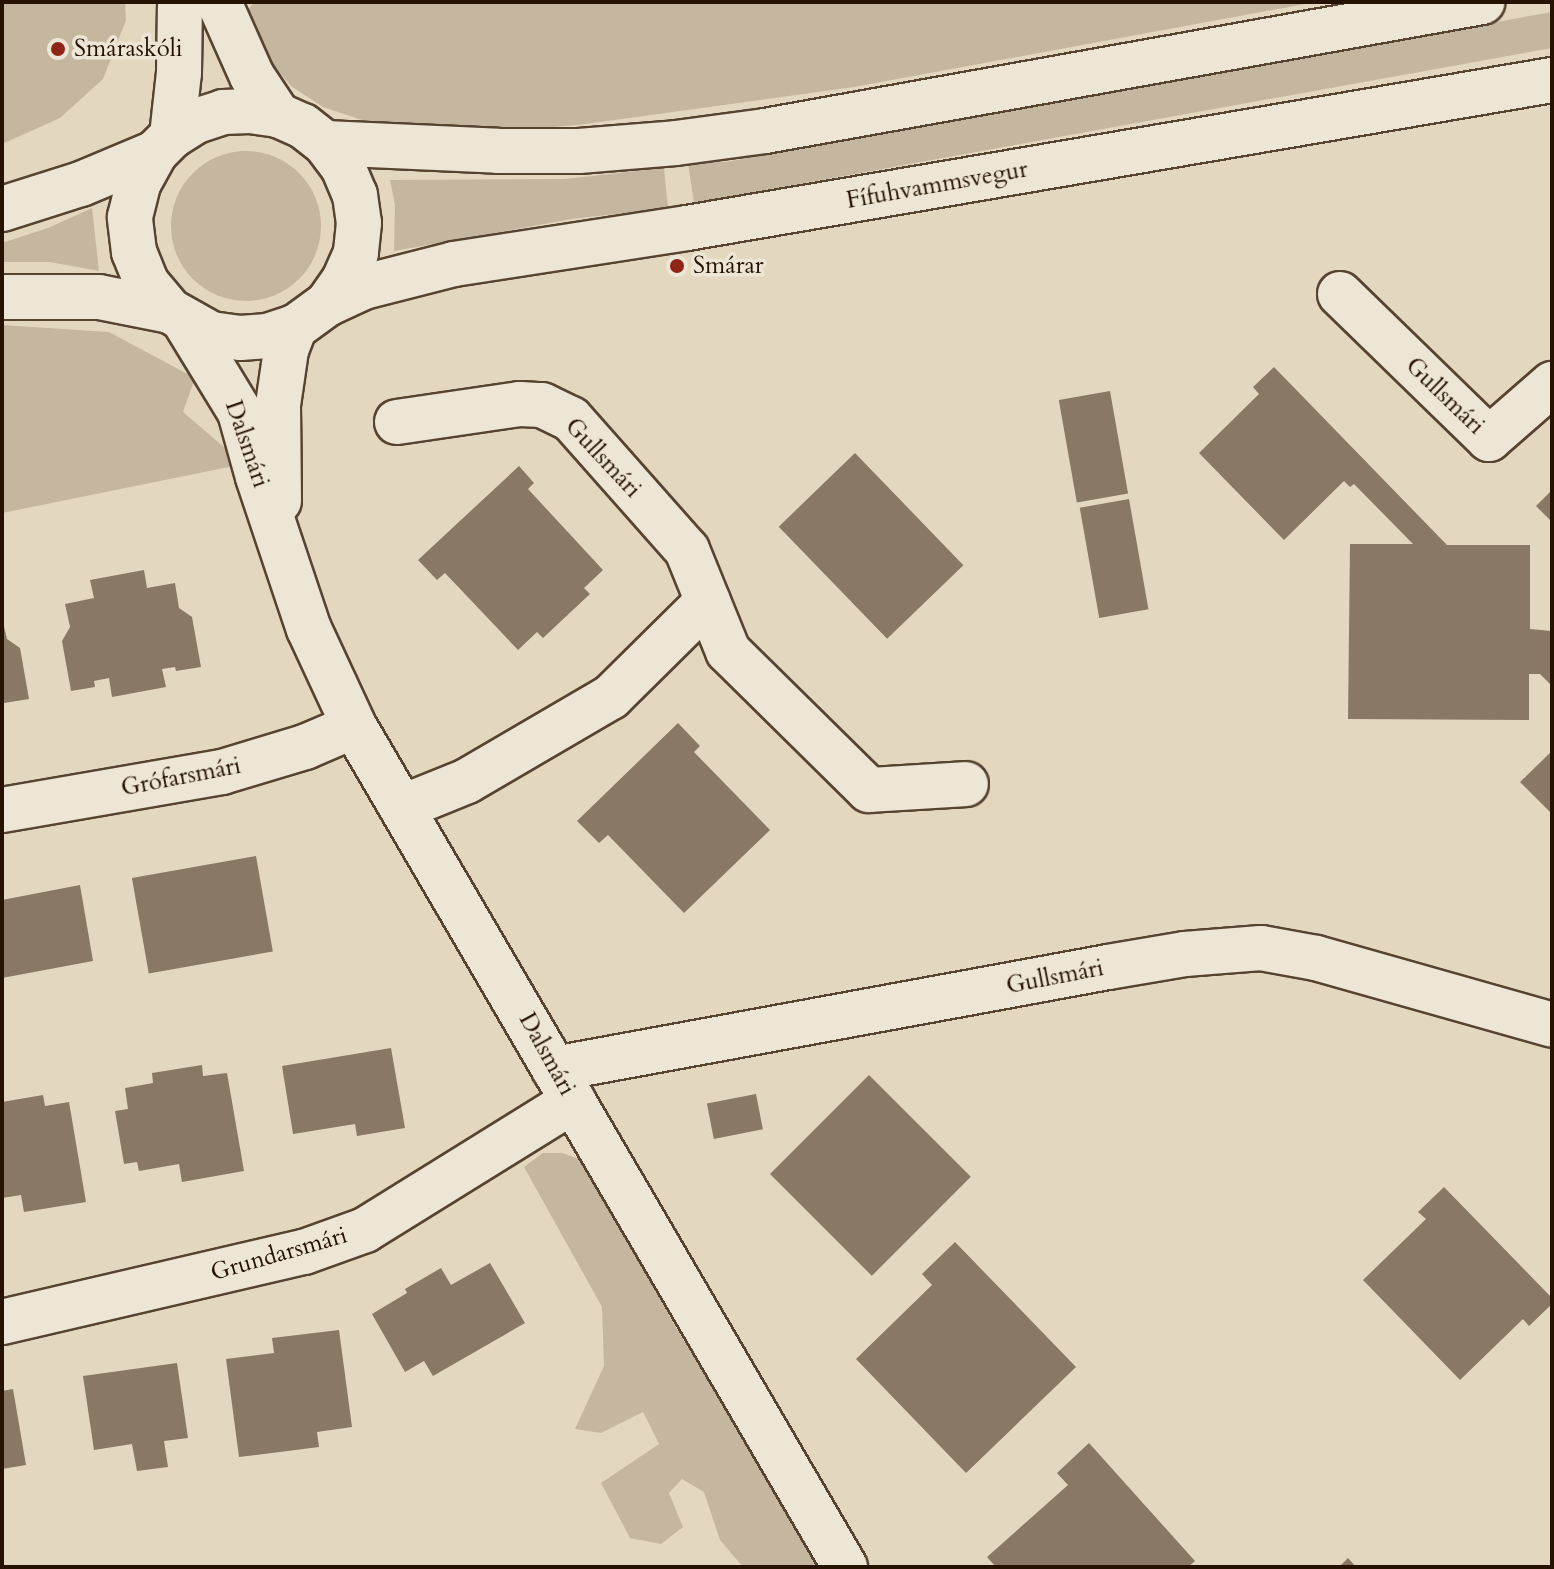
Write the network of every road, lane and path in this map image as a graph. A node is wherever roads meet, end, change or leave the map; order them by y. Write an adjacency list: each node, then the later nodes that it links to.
1 (180, 2): 7 (street)
2 (219, 2): 5 (street)
3 (1482, 2): 6 (street)
4 (1552, 80): 12 (street, Fífuhvammsvegur)
5 (278, 115): 6 (street); 7 (street)
6 (325, 143): 12 (street)
7 (164, 144): 8 (street); 11 (street)
8 (2, 209)
9 (1340, 294): 13 (street, Gullsmári)
10 (2, 297): 11 (street)
11 (177, 316): 12 (street); 15 (street, Dalsmári)
12 (311, 316): 15 (street, Dalsmári)
13 (1552, 384)
14 (397, 422): 16 (street, Gullsmári)
15 (277, 527): 17 (street, Dalsmári)
16 (708, 601): 18 (street, Gullsmári); 19 (street)
17 (354, 726): 19 (street, Dalsmári); 20 (street, Grófarsmári)
18 (966, 784)
19 (403, 807): 22 (street, Dalsmári)
20 (2, 810)
21 (1552, 1025): 22 (street, Gullsmári)
22 (564, 1085): 23 (street, Grundarsmári); 24 (street, Dalsmári)
23 (2, 1322)
24 (845, 1567)

